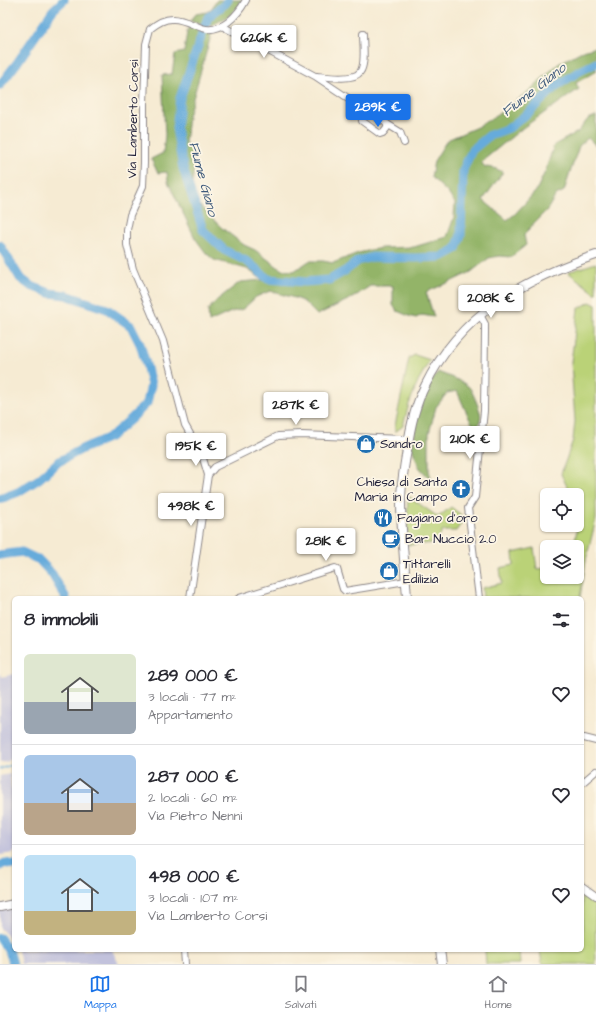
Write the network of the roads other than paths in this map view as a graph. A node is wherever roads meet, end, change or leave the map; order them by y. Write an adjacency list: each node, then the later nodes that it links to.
1 (246, 0): 2 (street)
2 (222, 26): 4 (street); 11 (street, Via Lamberto Corsi)
3 (363, 34): 4 (street)
4 (316, 76): 5 (street)
5 (361, 106): 6 (street); 6 (street)
6 (386, 124): 7 (street)
7 (404, 143)
8 (596, 256): 9 (main road)
9 (480, 315): 10 (main road); 18 (street)
10 (408, 441): 12 (street); 14 (main road)
11 (202, 455): 12 (street, Via Lamberto Corsi); 13 (street, Via Lamberto Corsi)
12 (215, 467): 13 (street)
13 (208, 475): 15 (street, Via Lamberto Corsi)
14 (406, 581): 16 (street); 17 (main road)
15 (190, 596)
16 (245, 596)
17 (408, 596)
18 (480, 596)
19 (584, 738): 20 (street)
20 (596, 741)
21 (596, 771): 22 (street)
22 (584, 781)
23 (584, 887): 24 (street)
24 (596, 896)
25 (12, 904): 26 (main road)
26 (0, 907)
27 (184, 952): 29 (street)
28 (440, 952): 30 (main road)
29 (185, 964)
30 (442, 964)

